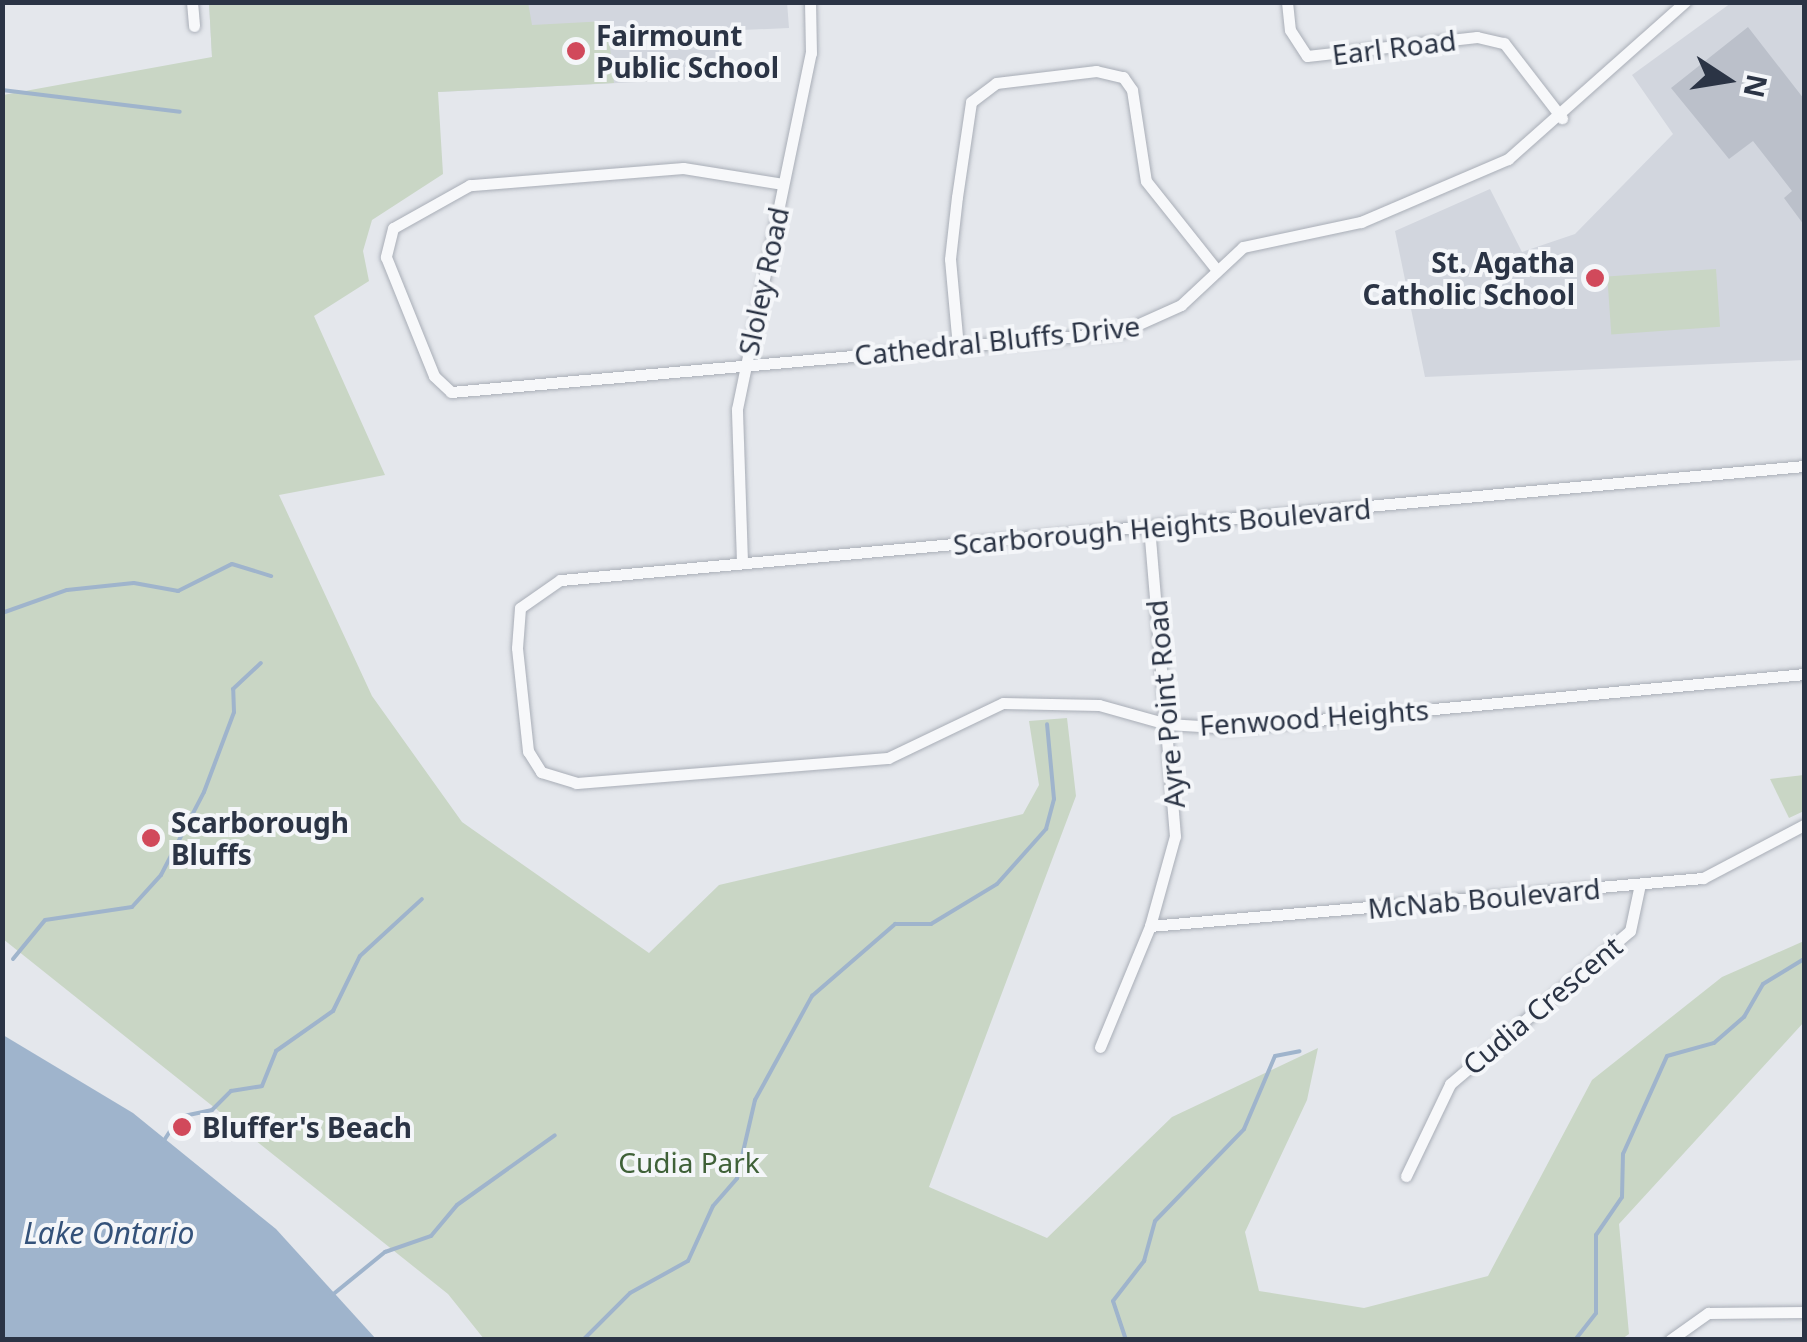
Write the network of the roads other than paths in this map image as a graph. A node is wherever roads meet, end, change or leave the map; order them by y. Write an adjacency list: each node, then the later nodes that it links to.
1 (192, 2): 5 (street)
2 (810, 2): 7 (street, Sloley Road)
3 (1288, 2): 6 (street, Earl Road)
4 (1686, 2): 6 (street, Cathedral Bluffs Drive)
5 (194, 26)
6 (1562, 118): 8 (street, Cathedral Bluffs Drive)
7 (783, 184): 10 (street, Sloley Road); 10 (street, Cathedral Bluffs Drive)
8 (1216, 269): 9 (street, Cathedral Bluffs Drive); 9 (street)
9 (958, 347): 10 (street, Cathedral Bluffs Drive)
10 (745, 366): 13 (street, Sloley Road)
11 (1804, 466): 12 (street, Scarborough Heights Boulevard)
12 (1149, 529): 13 (street, Scarborough Heights Boulevard); 15 (street, Ayre Point Road)
13 (742, 562): 16 (street, Scarborough Heights Boulevard)
14 (1804, 674): 15 (street, Fenwood Heights)
15 (1167, 724): 16 (street, Fenwood Heights); 19 (street, Ayre Point Road)
16 (541, 772)
17 (1804, 824): 18 (street, McNab Boulevard)
18 (1640, 884): 19 (street, McNab Boulevard); 21 (street, Cudia Crescent)
19 (1150, 926): 20 (street, Ayre Point Road)
20 (1100, 1047)
21 (1406, 1176)
22 (1804, 1312): 23 (street)
23 (1670, 1340)

